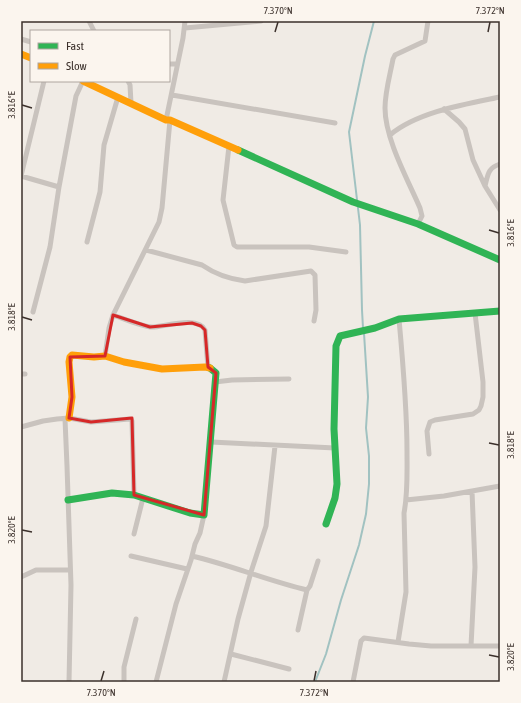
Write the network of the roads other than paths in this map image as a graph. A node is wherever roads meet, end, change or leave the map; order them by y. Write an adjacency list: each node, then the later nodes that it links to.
1 (89, 21): 6 (street)
2 (185, 21): 5 (street)
3 (261, 21): 5 (street)
4 (428, 21): 19 (street)
5 (185, 28): 8 (street)
6 (94, 30)
7 (170, 64): 8 (street)
8 (177, 64): 12 (street)
9 (44, 82): 22 (street)
10 (86, 82): 13 (street); 24 (street)
11 (128, 82): 15 (street)
12 (172, 95): 17 (street); 18 (street)
13 (118, 97): 15 (street); 27 (street)
14 (500, 97): 16 (street)
15 (131, 103): 17 (street)
16 (444, 109): 19 (street); 23 (street)
17 (168, 120): 20 (street); 28 (street)
18 (335, 123)
19 (390, 135): 26 (street)
20 (229, 146): 26 (street); 29 (street)
21 (500, 164): 23 (street)
22 (21, 176): 24 (street)
23 (486, 186): 25 (street)
24 (59, 187): 31 (street)
25 (500, 210)
26 (418, 224): 30 (street)
27 (87, 242)
28 (146, 250): 34 (street); 36 (street)
29 (346, 252)
30 (500, 260)
31 (33, 312)
32 (500, 312): 33 (street)
33 (475, 313): 35 (street); 46 (street)
34 (113, 315): 37 (street); 38 (street)
35 (399, 318): 45 (street); 52 (street)
36 (314, 321)
37 (105, 356): 38 (street); 41 (street)
38 (208, 368): 40 (street)
39 (289, 379): 40 (street)
40 (215, 382): 43 (street)
41 (67, 418): 42 (street); 49 (street); 51 (street)
42 (21, 427)
43 (211, 442): 44 (street); 53 (street)
44 (275, 446): 45 (street); 61 (street)
45 (334, 448): 54 (street)
46 (429, 454)
47 (500, 486): 48 (street)
48 (472, 491): 52 (street); 67 (street)
49 (134, 495): 50 (street); 51 (street)
50 (143, 498): 53 (street); 55 (street)
51 (68, 500): 59 (street)
52 (406, 500): 66 (street)
53 (204, 515): 57 (street)
54 (326, 524)
55 (134, 534)
56 (131, 556): 60 (street)
57 (192, 556): 60 (street); 61 (street)
58 (318, 561): 63 (street)
59 (70, 570): 62 (street); 71 (street)
60 (187, 570): 73 (street)
61 (251, 572): 63 (street); 69 (street)
62 (21, 577)
63 (307, 590): 65 (street)
64 (136, 619): 72 (street)
65 (298, 630)
66 (398, 642): 67 (street); 75 (street)
67 (471, 646): 68 (street)
68 (500, 646)
69 (231, 654): 70 (street); 74 (street)
70 (289, 669)
71 (69, 682)
72 (124, 682)
73 (156, 682)
74 (224, 682)
75 (354, 682)

